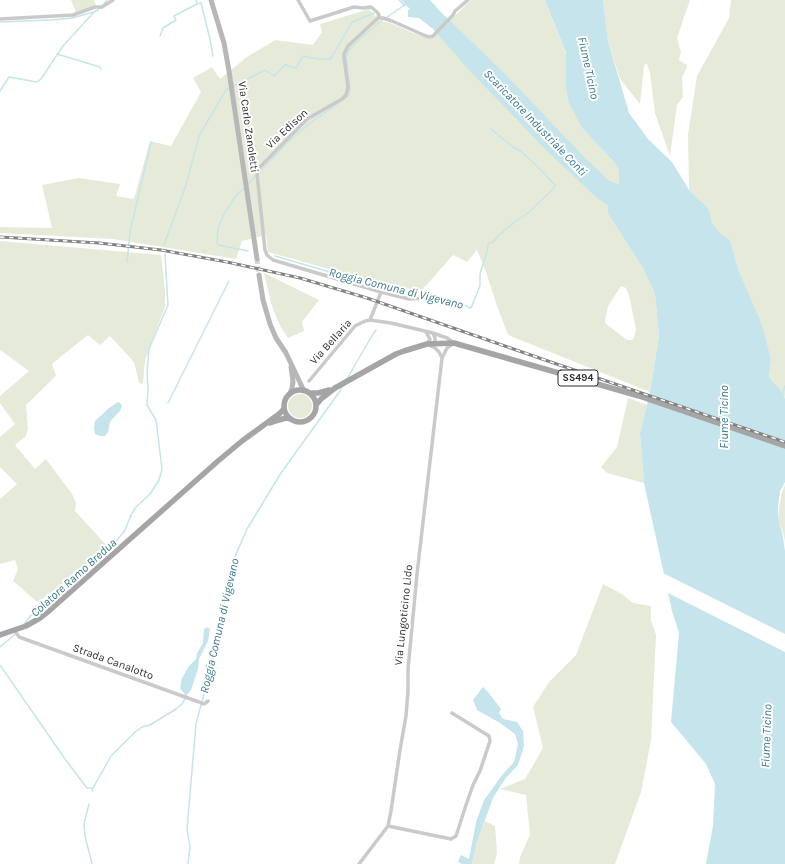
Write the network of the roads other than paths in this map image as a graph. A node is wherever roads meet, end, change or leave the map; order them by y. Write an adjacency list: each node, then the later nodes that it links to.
1 (113, 0): 5 (street)
2 (211, 0): 7 (main road, Via Carlo Zanoletti)
3 (298, 0): 6 (street)
4 (468, 0): 6 (street)
5 (0, 19)
6 (383, 19): 9 (street, Via Edison)
7 (257, 259)
8 (259, 275): 17 (main road)
9 (381, 292): 10 (street, Via Edison); 11 (street)
10 (427, 298)
11 (370, 320): 12 (street, Via Bellaria); 18 (street, Via Bellaria)
12 (426, 332): 13 (street, Via Bellaria); 15 (street)
13 (433, 333): 14 (street, Via Bellaria); 15 (street)
14 (454, 343): 15 (main road, SS494); 16 (street); 26 (main road, SS494)
15 (430, 344): 16 (street); 19 (main road, SS494)
16 (442, 358): 31 (street, Via Lungoticino Lido)
17 (290, 362): 20 (main road); 21 (main road)
18 (308, 381)
19 (335, 388): 20 (main road, SS494); 22 (main road, SS494)
20 (307, 392): 21 (main road, SS494); 22 (main road)
21 (290, 394): 23 (main road, SS494)
22 (316, 405): 24 (main road, SS494)
23 (284, 409): 24 (main road); 25 (main road, SS494)
24 (290, 419): 25 (main road, SS494)
25 (254, 432): 27 (main road, SS494)
26 (785, 446)
27 (16, 631): 28 (main road, SS494); 29 (street, Strada Canalotto)
28 (0, 635)
29 (208, 701)
30 (452, 713): 31 (street)
31 (388, 826): 32 (street, Via Lungoticino Lido)
32 (359, 864)

